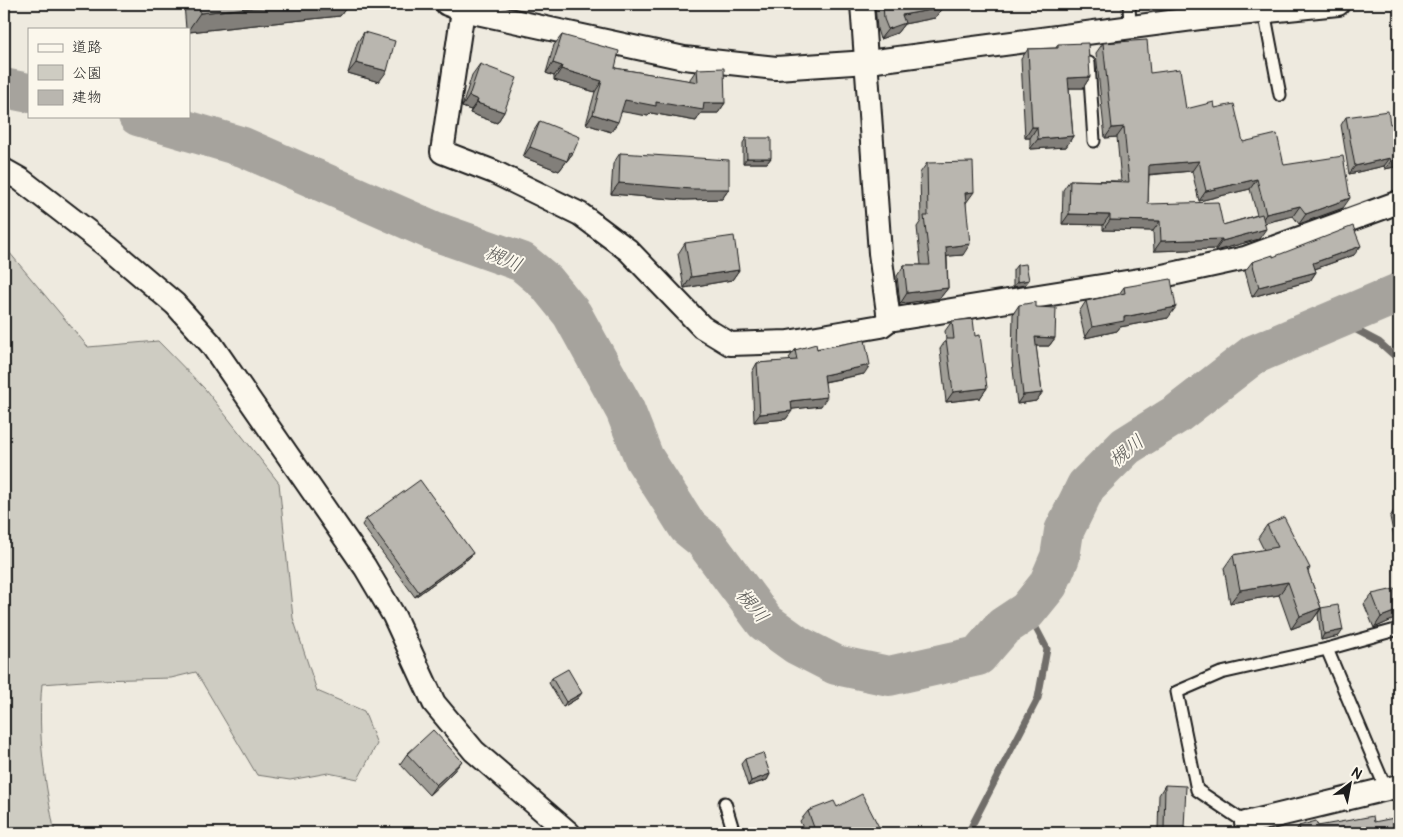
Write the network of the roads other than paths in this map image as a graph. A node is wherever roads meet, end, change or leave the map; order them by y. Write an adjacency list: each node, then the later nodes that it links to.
1 (862, 4): 9 (street)
2 (1129, 4): 7 (lane)
3 (1338, 4): 5 (street)
4 (455, 7): 9 (street); 14 (street)
5 (1258, 9): 6 (street); 10 (lane)
6 (1200, 11): 7 (street)
7 (1130, 27): 8 (street)
8 (1088, 43): 9 (street); 11 (lane)
9 (868, 62): 14 (street)
10 (1280, 96)
11 (1094, 141)
12 (4, 170): 20 (street)
13 (1399, 202): 14 (street)
14 (889, 320)
15 (1399, 629): 16 (lane)
16 (1327, 649): 17 (lane); 19 (lane)
17 (1392, 787): 19 (street)
18 (725, 803): 21 (lane)
19 (1246, 823)
20 (569, 833)
21 (734, 833)

